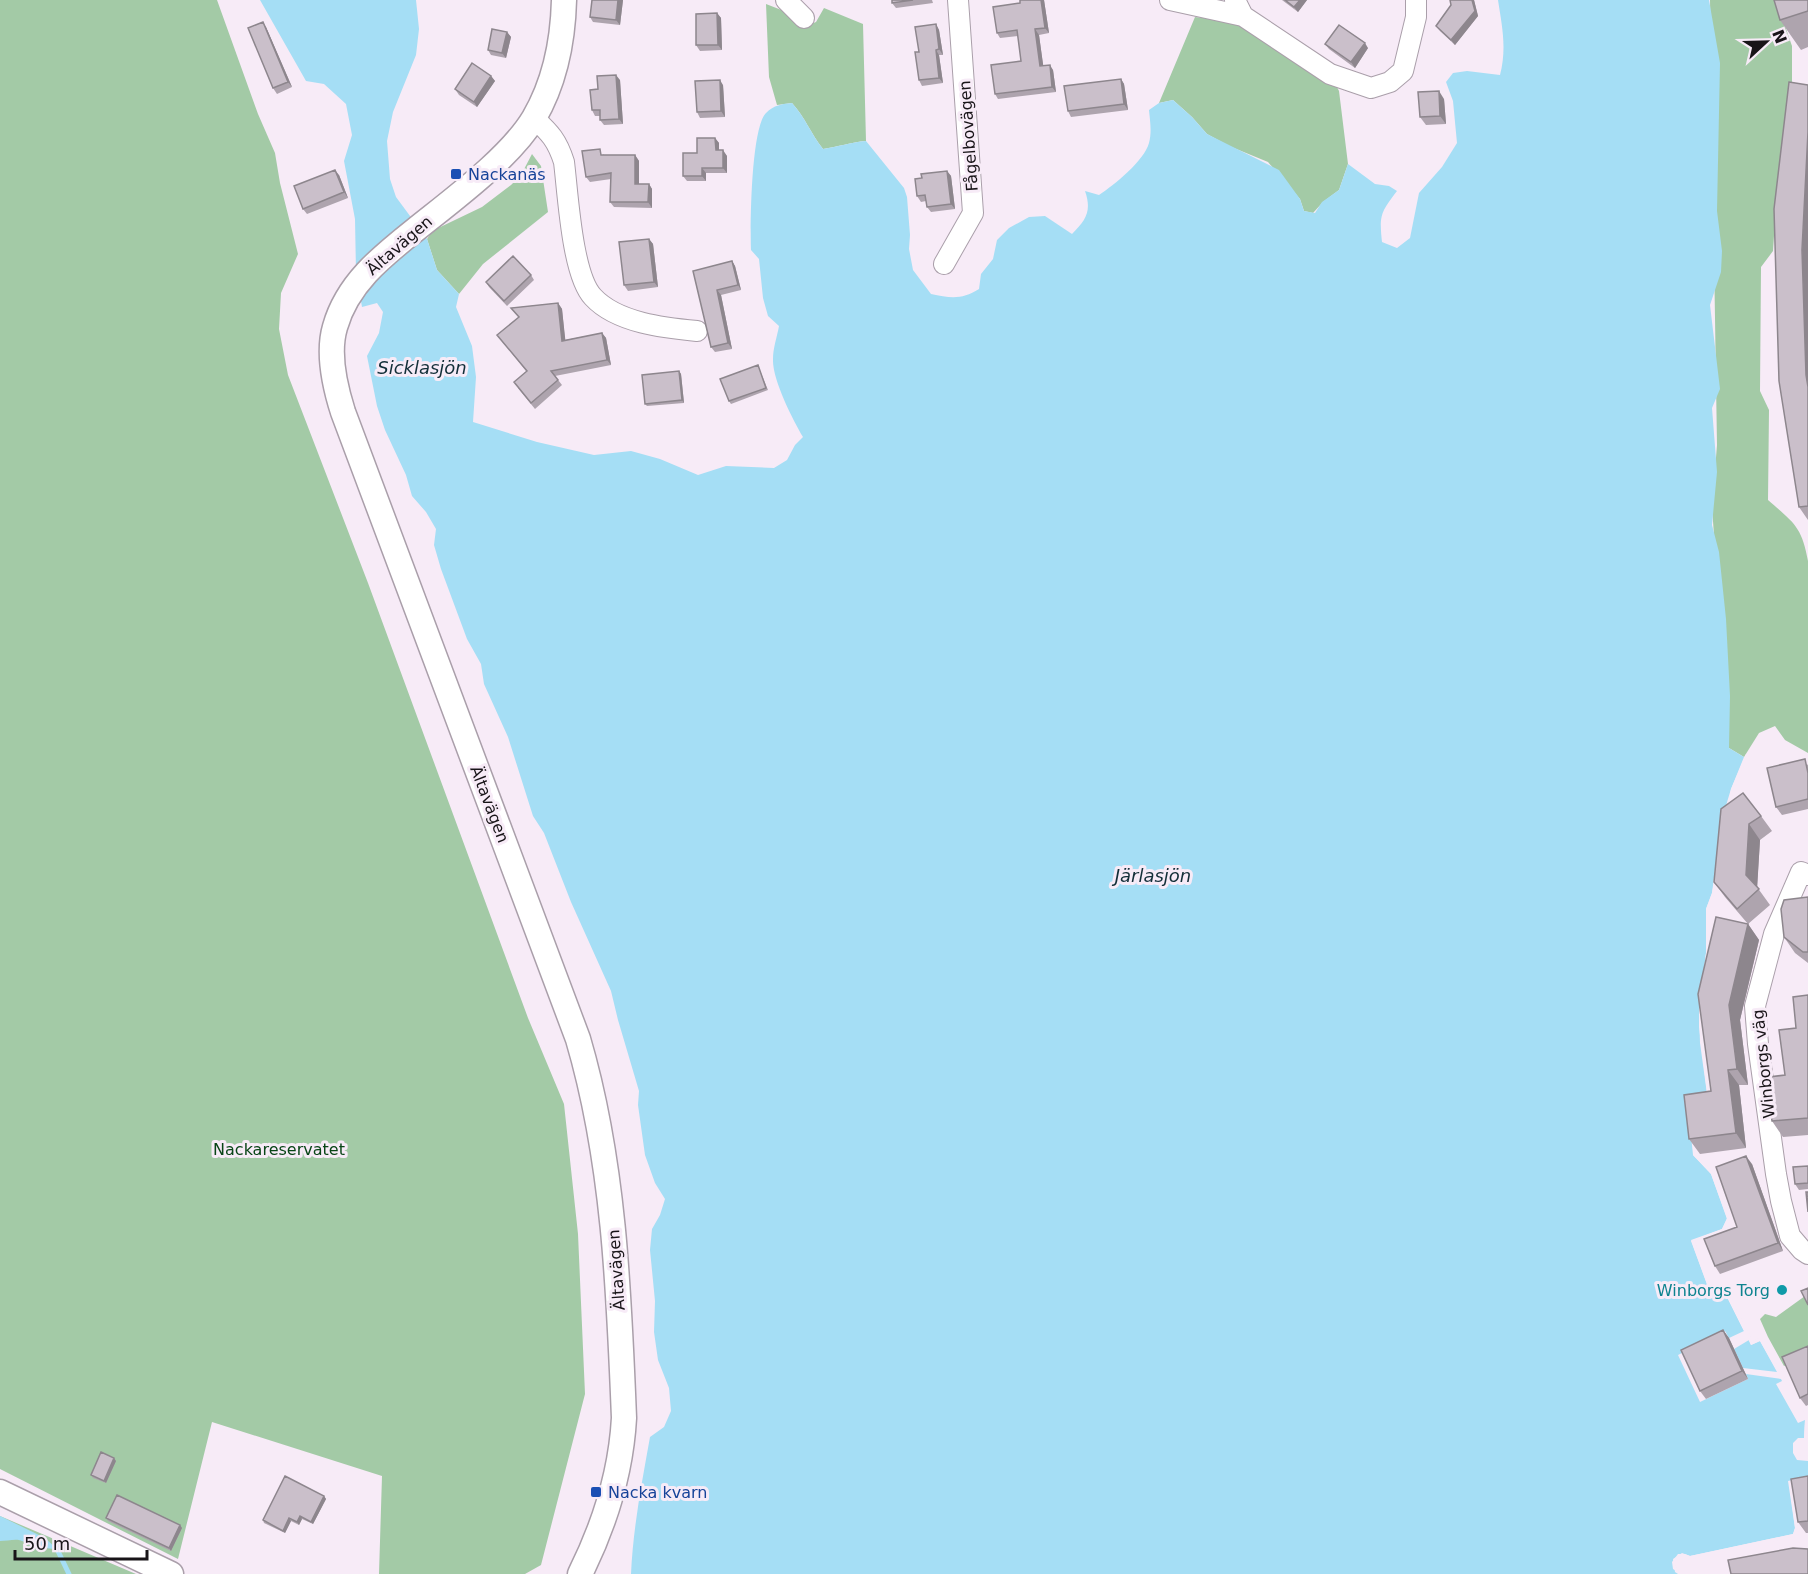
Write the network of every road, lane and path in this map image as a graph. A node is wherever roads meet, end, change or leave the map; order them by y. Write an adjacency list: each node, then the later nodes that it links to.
1 (564, 0): 8 (main road, Ältavägen)
2 (786, 0): 7 (street)
3 (958, 0): 9 (street, Fågelbovägen)
4 (1170, 0): 6 (street)
5 (1416, 0): 6 (street)
6 (1239, 8)
7 (804, 18)
8 (534, 118): 10 (street); 15 (main road, Ältavägen)
9 (944, 264)
10 (698, 331)
11 (1804, 874): 12 (street, Winborgs väg)
12 (1808, 1254)
13 (0, 1492): 14 (main road)
14 (171, 1574)
15 (580, 1574)

